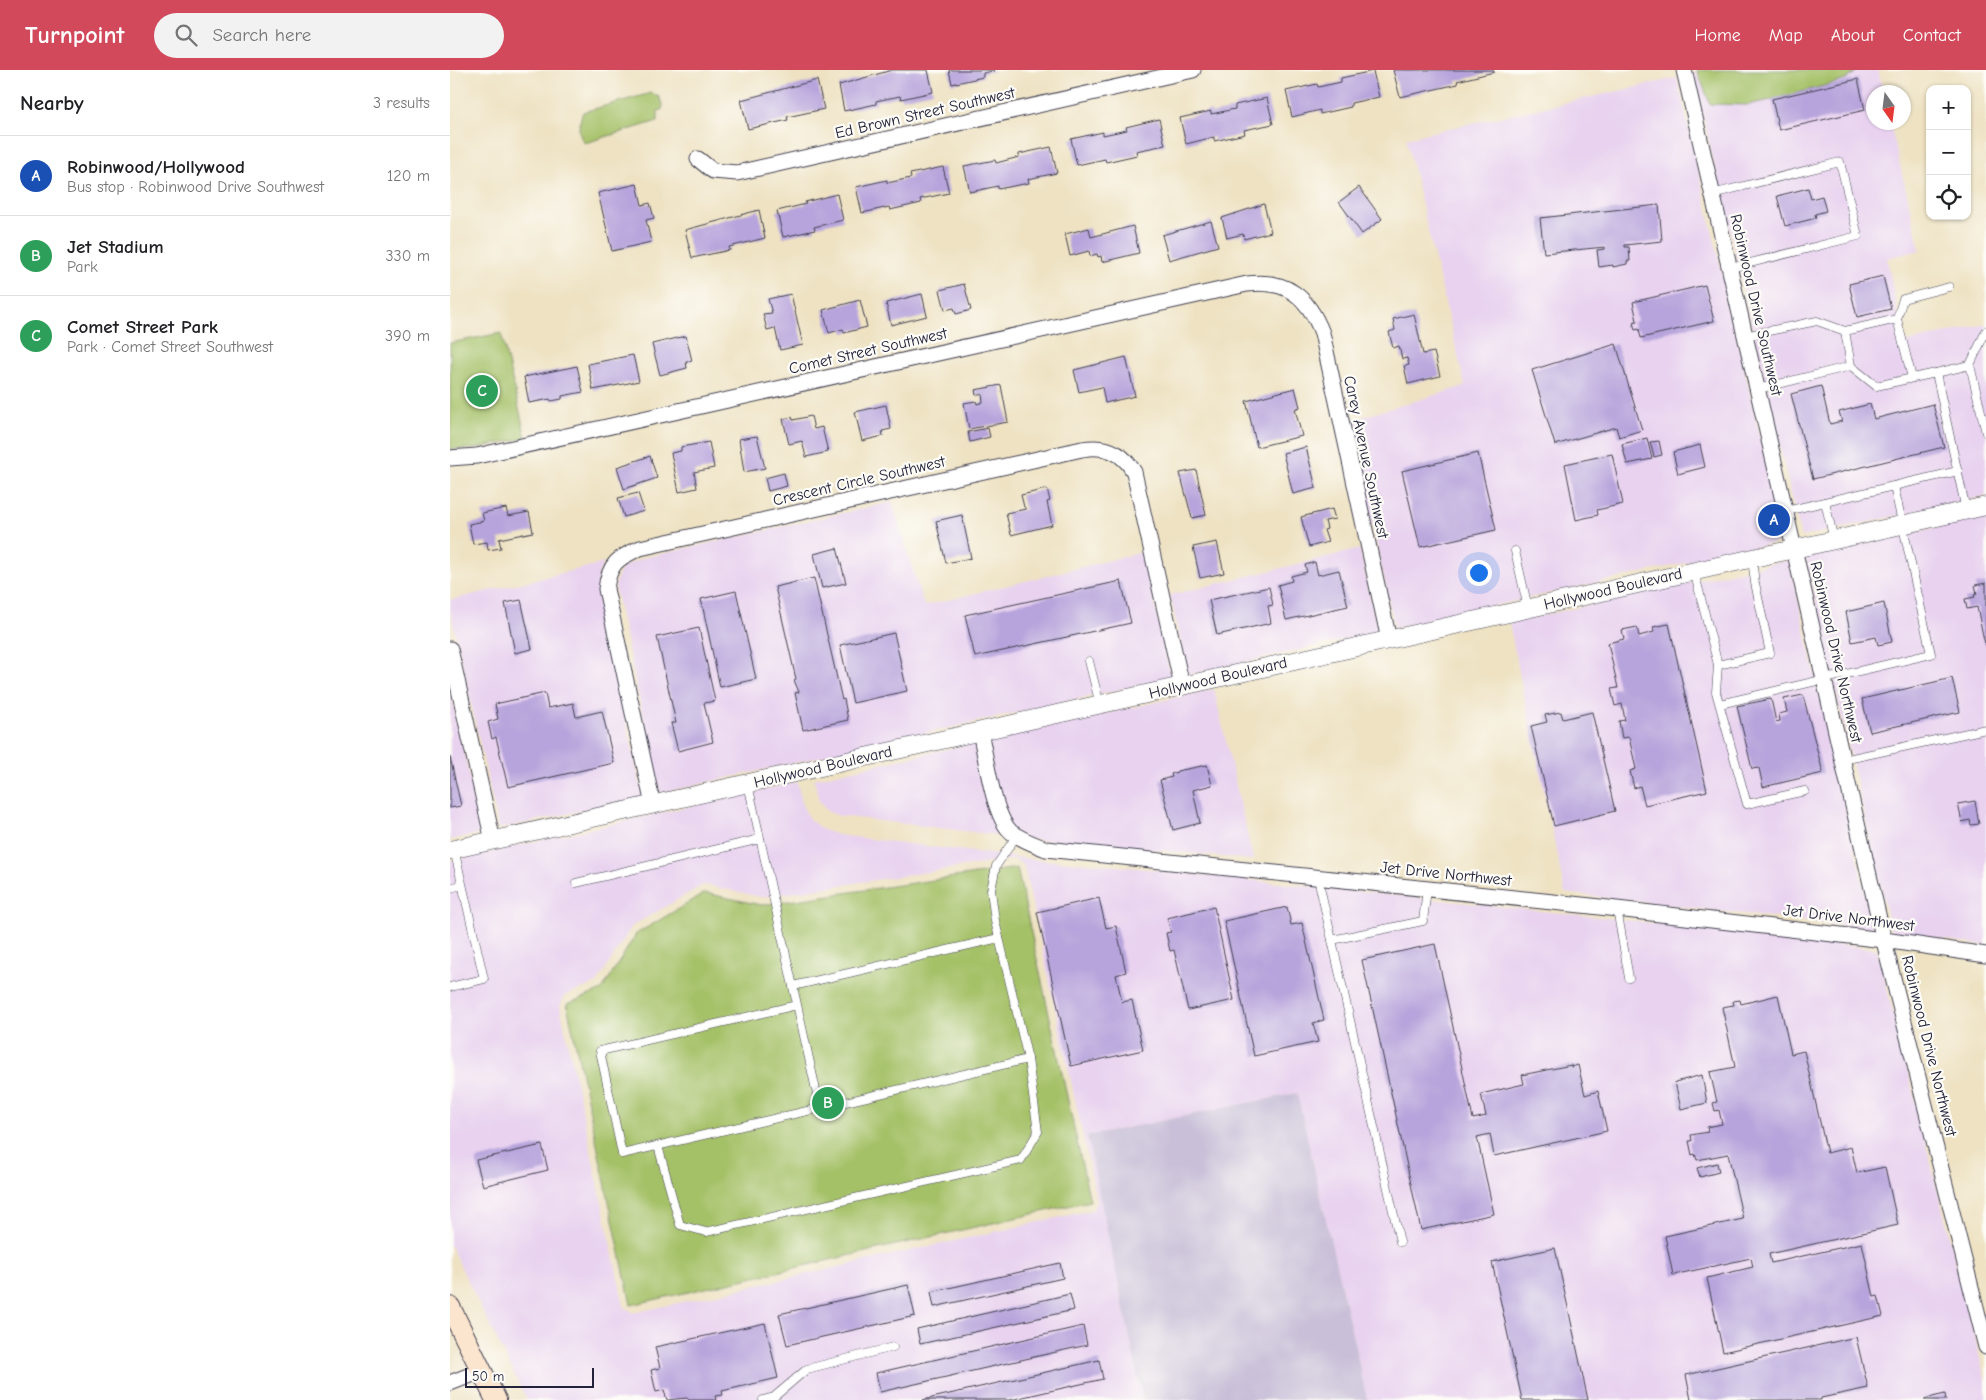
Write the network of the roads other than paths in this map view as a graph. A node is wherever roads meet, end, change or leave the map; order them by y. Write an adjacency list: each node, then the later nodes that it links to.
1 (1193, 70): 3 (street, Ed Brown Street Southwest)
2 (1684, 70): 4 (street, Robinwood Drive Southwest)
3 (698, 159)
4 (1712, 194): 5 (street, Robinwood Drive Southwest); 5 (lane)
5 (1730, 268): 11 (street, Robinwood Drive Southwest)
6 (1949, 287): 8 (lane)
7 (1292, 291): 18 (street, Comet Street Southwest); 32 (street, Carey Avenue Southwest)
8 (1897, 320): 10 (lane); 15 (lane)
9 (1986, 330): 12 (lane)
10 (1845, 331): 11 (lane); 13 (lane)
11 (1745, 336): 16 (street, Robinwood Drive Southwest)
12 (1970, 364): 14 (lane); 17 (lane)
13 (1851, 366): 15 (lane); 16 (lane)
14 (1936, 372): 15 (lane); 19 (lane)
15 (1912, 378)
16 (1758, 389): 24 (street, Robinwood Drive Southwest)
17 (1986, 433)
18 (450, 458)
19 (1958, 471): 20 (lane); 23 (lane)
20 (1894, 486): 21 (lane); 25 (lane)
21 (1825, 502): 24 (lane); 26 (lane)
22 (1986, 506): 23 (street, Hollywood Boulevard)
23 (1966, 510): 25 (street, Hollywood Boulevard)
24 (1786, 511): 27 (street, Robinwood Drive Southwest)
25 (1903, 524): 26 (street, Hollywood Boulevard); 36 (lane)
26 (1834, 540): 27 (street, Hollywood Boulevard)
27 (1795, 549): 29 (street, Hollywood Boulevard); 36 (street, Robinwood Drive Northwest)
28 (1515, 551): 31 (lane)
29 (1752, 558): 30 (street, Hollywood Boulevard); 35 (lane)
30 (1694, 571): 31 (street, Hollywood Boulevard); 35 (lane)
31 (1528, 608): 32 (street, Hollywood Boulevard)
32 (1389, 640): 37 (street, Hollywood Boulevard)
33 (450, 649): 48 (street)
34 (1089, 661): 38 (lane)
35 (1718, 664): 39 (lane)
36 (1824, 678): 39 (lane); 42 (street, Robinwood Drive Northwest)
37 (1182, 686): 38 (street, Hollywood Boulevard); 45 (street, Crescent Circle Southwest)
38 (1100, 704): 41 (street, Hollywood Boulevard)
39 (1720, 704): 44 (lane)
40 (1986, 729): 42 (lane)
41 (980, 732): 43 (street, Hollywood Boulevard); 46 (street, Jet Drive Northwest)
42 (1843, 760): 58 (street, Robinwood Drive Northwest)
43 (748, 784): 45 (street, Hollywood Boulevard); 47 (lane)
44 (1806, 791)
45 (653, 805): 48 (street, Hollywood Boulevard)
46 (1016, 835): 50 (street, Jet Drive Northwest); 56 (lane)
47 (760, 839): 51 (lane); 61 (lane)
48 (492, 841): 49 (street, Hollywood Boulevard)
49 (452, 850): 52 (lane)
50 (1318, 878): 54 (street, Jet Drive Northwest); 57 (lane)
51 (576, 883)
52 (462, 885): 53 (lane); 62 (lane)
53 (450, 888)
54 (1427, 889): 55 (street, Jet Drive Northwest); 57 (lane)
55 (1618, 909): 58 (street, Jet Drive Northwest); 60 (lane)
56 (999, 938): 61 (lane); 64 (lane)
57 (1332, 940): 67 (lane)
58 (1884, 940): 59 (street, Jet Drive Northwest); 70 (street, Robinwood Drive Northwest)
59 (1986, 956)
60 (1629, 978)
61 (793, 986): 63 (lane)
62 (450, 987)
63 (797, 1005): 65 (lane); 66 (lane)
64 (1028, 1059): 65 (lane); 66 (lane)
65 (820, 1108): 66 (lane)
66 (658, 1146)
67 (1400, 1242)
68 (450, 1307): 71 (main road)
69 (893, 1347): 74 (lane)
70 (1986, 1347)
71 (481, 1371): 72 (street); 73 (main road)
72 (450, 1383)
73 (496, 1400)
74 (763, 1400)

